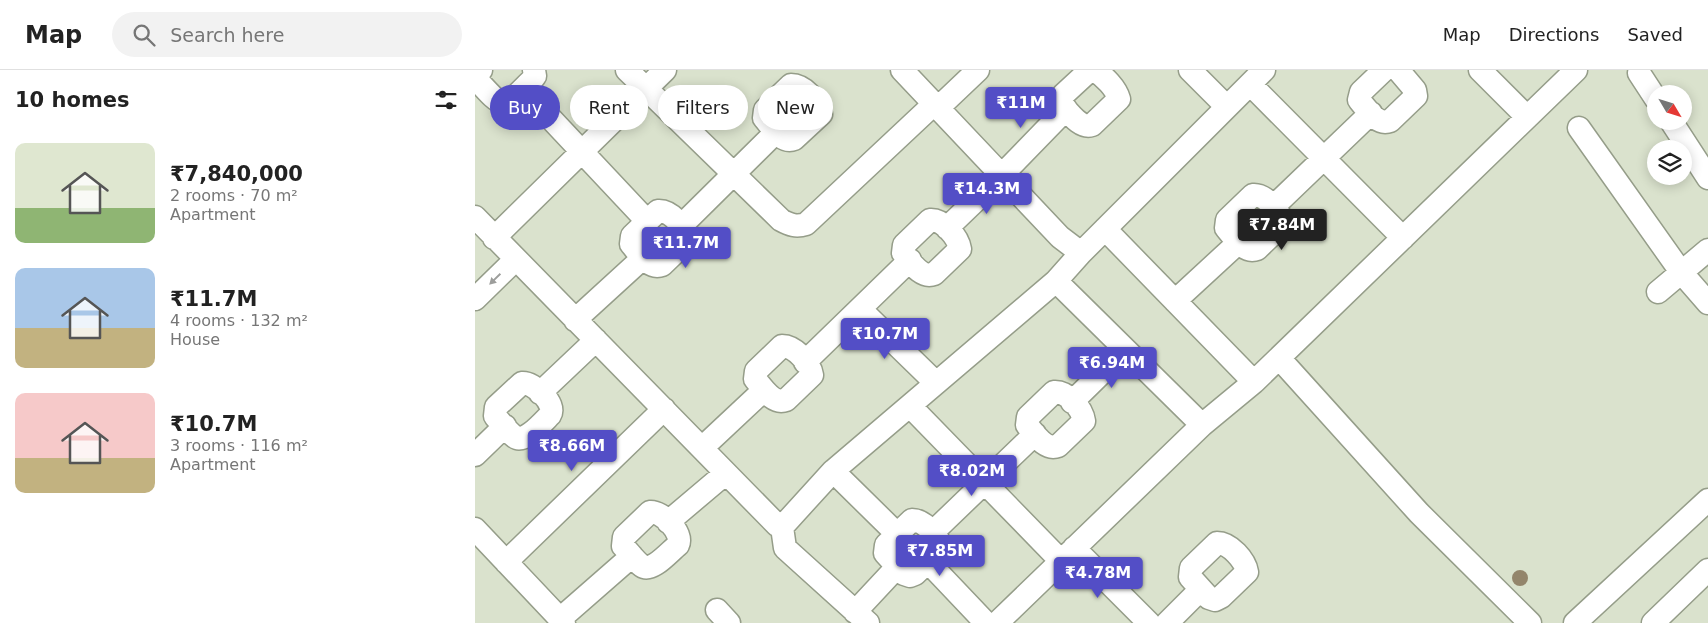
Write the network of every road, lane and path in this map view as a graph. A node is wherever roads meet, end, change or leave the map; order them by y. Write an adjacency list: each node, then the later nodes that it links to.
1 (627, 70): 15 (street)
2 (665, 70): 17 (street)
3 (902, 70): 20 (street)
4 (978, 70): 20 (street)
5 (1190, 70): 21 (street)
6 (1384, 70): 23 (street)
7 (1480, 70): 24 (street)
8 (1575, 70): 24 (street)
9 (1639, 73): 16 (street)
10 (1410, 74): 23 (street)
11 (1111, 75): 22 (street); 22 (street)
12 (1257, 77): 21 (street); 30 (street)
13 (797, 78): 28 (street); 28 (street)
14 (528, 79): 18 (street); 29 (street)
15 (641, 85)
16 (1647, 85)
17 (648, 86)
18 (481, 88)
19 (648, 92): 31 (street)
20 (936, 106): 31 (street); 32 (street)
21 (1227, 107): 39 (street)
22 (1067, 109): 32 (street)
23 (1371, 113): 30 (street)
24 (1527, 117): 41 (street)
25 (1579, 128): 48 (street)
26 (603, 130): 29 (street)
27 (1677, 130): 33 (street)
28 (776, 132): 31 (street)
29 (581, 152): 36 (street); 40 (street)
30 (1324, 159): 34 (street); 41 (street)
31 (733, 175): 37 (street)
32 (1002, 176): 38 (street); 44 (street)
33 (1708, 178)
34 (1273, 207): 42 (street); 42 (street)
35 (475, 218): 40 (street)
36 (647, 221): 37 (street); 45 (street)
37 (681, 226): 45 (street)
38 (947, 228): 47 (street); 47 (street)
39 (1105, 229): 44 (street); 52 (street)
40 (494, 238): 46 (street)
41 (1403, 238): 58 (street)
42 (1239, 242): 52 (street)
43 (1708, 250): 48 (street)
44 (1081, 253): 49 (street)
45 (644, 257): 55 (street)
46 (515, 260): 51 (street, one-way to 51); 55 (street)
47 (910, 260): 54 (street)
48 (1681, 272): 50 (street); 53 (street)
49 (1055, 281): 57 (street); 61 (street)
50 (1658, 292)
51 (475, 298)
52 (1175, 301): 60 (street)
53 (1708, 303)
54 (860, 309): 59 (street); 61 (street)
55 (575, 320): 56 (street)
56 (596, 340): 63 (street); 66 (street)
57 (1125, 350): 64 (street); 67 (street)
58 (1279, 358): 60 (street); 94 (street)
59 (805, 362): 62 (street); 62 (street)
60 (1254, 382): 67 (street)
61 (936, 383): 65 (street)
62 (764, 390): 70 (street)
63 (541, 393): 68 (street); 68 (street)
64 (1072, 402): 69 (street); 69 (street)
65 (910, 406): 72 (street); 74 (street)
66 (664, 409): 70 (street); 83 (street)
67 (1202, 425): 81 (street)
68 (505, 426): 71 (street)
69 (1035, 434): 74 (street)
70 (702, 448): 73 (street)
71 (475, 455)
72 (833, 471): 77 (street); 80 (street)
73 (726, 473): 76 (street); 77 (street)
74 (985, 482): 79 (street); 81 (street)
75 (1708, 500): 95 (street)
76 (669, 522): 82 (street); 82 (street)
77 (782, 527): 88 (street)
78 (475, 529): 83 (street)
79 (932, 533): 80 (street); 84 (street)
80 (897, 534): 85 (street)
81 (1068, 555): 91 (street); 92 (street)
82 (632, 556): 89 (street)
83 (506, 562): 89 (street)
84 (928, 562): 85 (street); 90 (street)
85 (897, 567): 88 (street)
86 (1708, 570): 96 (street)
87 (1201, 588): 93 (street)
88 (853, 616)
89 (562, 621)
90 (986, 623)
91 (997, 623)
92 (1149, 623)
93 (1167, 623)
94 (1530, 623)
95 (1575, 623)
96 (1653, 623)

